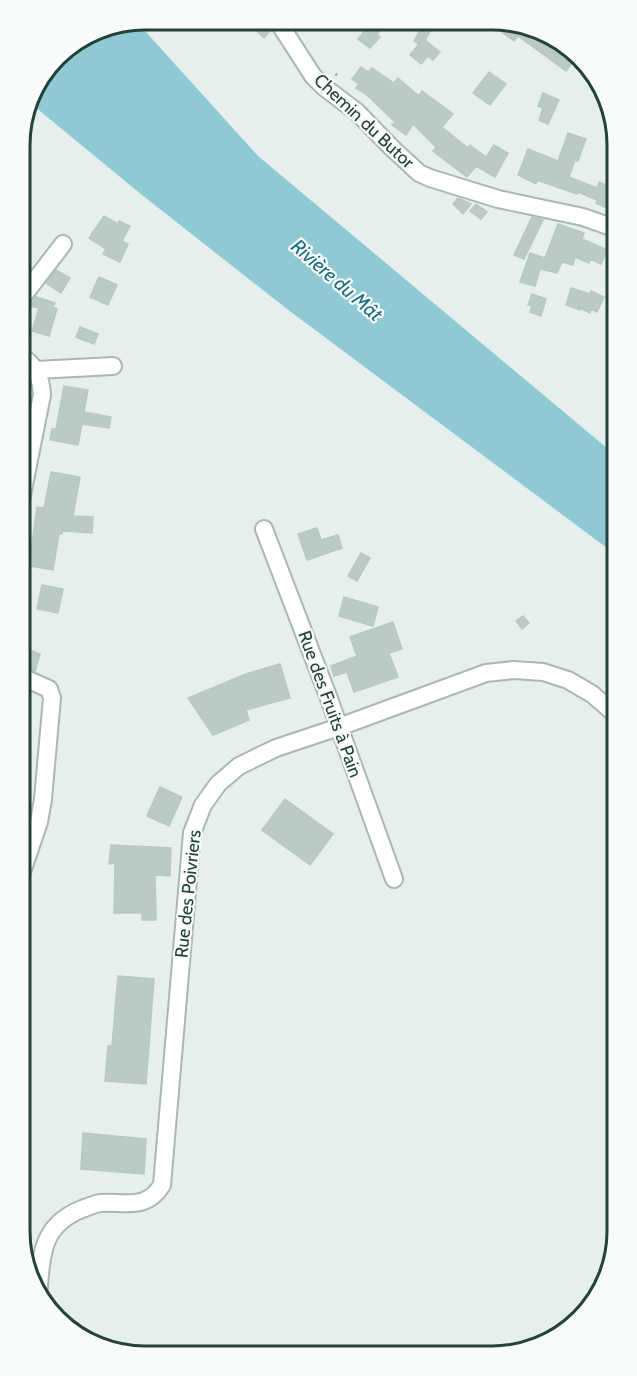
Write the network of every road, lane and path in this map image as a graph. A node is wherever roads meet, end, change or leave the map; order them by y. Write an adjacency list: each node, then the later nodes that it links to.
1 (284, 30): 4 (street, Chemin du Butor)
2 (340, 70): 3 (path, bridge)
3 (321, 93)
4 (607, 226)
5 (63, 244): 6 (street)
6 (30, 287)
7 (30, 364): 9 (street)
8 (113, 366): 9 (street)
9 (36, 370): 10 (street)
10 (30, 455)
11 (264, 529): 14 (street, Rue des Fruits à Pain)
12 (30, 681): 15 (street)
13 (607, 707): 14 (street, Rue des Poivriers)
14 (339, 727): 16 (street, Rue des Fruits à Pain); 17 (street, Rue des Poivriers)
15 (30, 848)
16 (394, 879)
17 (40, 1278)

